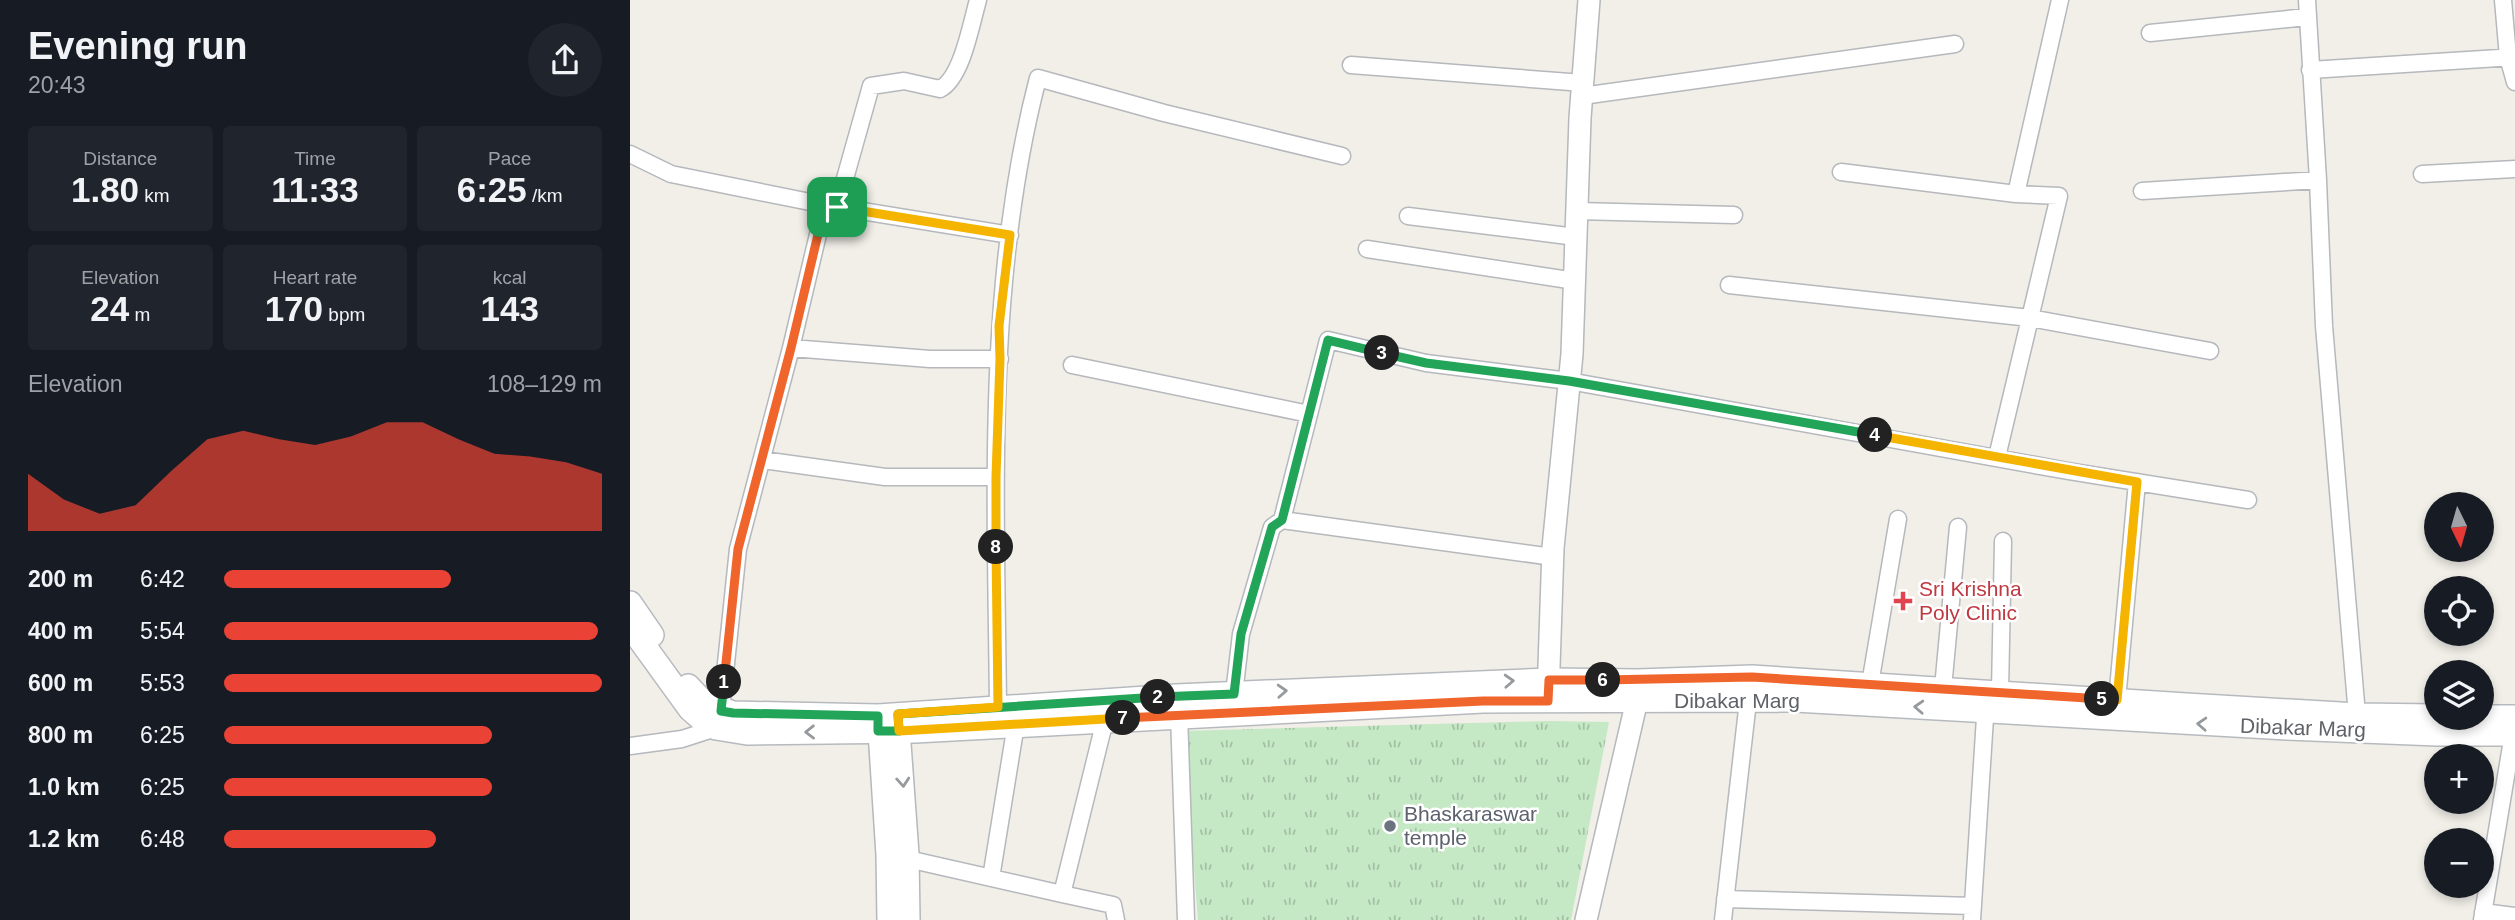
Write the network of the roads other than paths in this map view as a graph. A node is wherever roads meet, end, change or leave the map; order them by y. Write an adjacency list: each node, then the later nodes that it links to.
1 (978, 0): 22 (street)
2 (1587, 0): 13 (street)
3 (2060, 0): 21 (street)
4 (2306, 0): 6 (street)
5 (2503, 0): 9 (street)
6 (2307, 17): 7 (street); 11 (street)
7 (2150, 33)
8 (1955, 44): 13 (street)
9 (2511, 57): 11 (street); 12 (street)
10 (1350, 65): 13 (street)
11 (2310, 70): 19 (street)
12 (2515, 82)
13 (1583, 90): 23 (street)
14 (630, 154): 22 (street)
15 (1342, 156): 26 (street)
16 (2515, 169): 18 (street)
17 (1841, 172): 21 (street)
18 (2422, 174)
19 (2318, 180): 20 (street); 60 (street)
20 (2142, 191)
21 (2016, 194): 31 (street)
22 (831, 206): 26 (street); 32 (street)
23 (1577, 211): 24 (street); 27 (street)
24 (1734, 215)
25 (1408, 216): 27 (street)
26 (1010, 235): 34 (street)
27 (1576, 237): 29 (street)
28 (1367, 250): 29 (street)
29 (1574, 281): 36 (street)
30 (1729, 285): 31 (street)
31 (2030, 318): 33 (street); 38 (street)
32 (791, 348): 34 (street); 39 (street)
33 (2210, 351)
34 (1000, 359): 40 (street)
35 (1072, 365): 37 (street)
36 (1569, 381): 37 (street); 38 (street); 47 (street)
37 (1309, 414): 44 (street)
38 (1997, 457): 41 (street)
39 (762, 460): 40 (street); 62 (street)
40 (996, 477): 58 (street)
41 (2137, 482): 42 (street); 55 (street)
42 (2248, 500)
43 (1898, 519): 50 (street)
44 (1282, 520): 47 (street); 53 (street)
45 (1958, 527): 51 (street)
46 (2003, 541): 54 (street)
47 (1552, 557): 52 (street)
48 (630, 603): 62 (main road)
49 (630, 625): 62 (main road)
50 (1870, 684): 51 (main road, Dibakar Marg); 52 (main road, Dibakar Marg)
51 (1943, 688): 54 (main road, Dibakar Marg)
52 (1548, 690): 53 (main road, Dibakar Marg, one-way to 52); 56 (main road, Dibakar Marg); 59 (main road, Dibakar Marg)
53 (1234, 694): 58 (main road, Dibakar Marg)
54 (1991, 698): 55 (main road, Dibakar Marg); 57 (main road, Dibakar Marg, one-way to 57); 67 (main road, Dibakar Marg, one-way to 54); 73 (street)
55 (2117, 700): 60 (main road, Dibakar Marg)
56 (1637, 701): 57 (main road, Dibakar Marg); 80 (street)
57 (1748, 701): 72 (street)
58 (998, 707): 65 (main road, Dibakar Marg)
59 (1179, 715): 63 (main road, Dibakar Marg); 79 (street)
60 (2357, 715): 61 (main road, Dibakar Marg)
61 (2424, 716)
62 (718, 719): 65 (main road, Dibakar Marg); 68 (street)
63 (1105, 720): 66 (main road, Dibakar Marg); 71 (street)
64 (2494, 722): 67 (main road)
65 (888, 723): 66 (main road, Dibakar Marg); 69 (street)
66 (1016, 724): 70 (street)
67 (2514, 729): 74 (street)
68 (630, 746)
69 (897, 856): 70 (street); 76 (street); 77 (street)
70 (991, 878): 71 (street)
71 (1062, 894): 78 (street)
72 (1725, 899): 73 (street); 81 (street)
73 (1972, 913)
74 (2483, 916): 75 (street)
75 (2515, 916)
76 (891, 920): 77 (street)
77 (909, 920)
78 (1116, 920)
79 (1186, 920)
80 (1586, 920)
81 (1723, 920)

